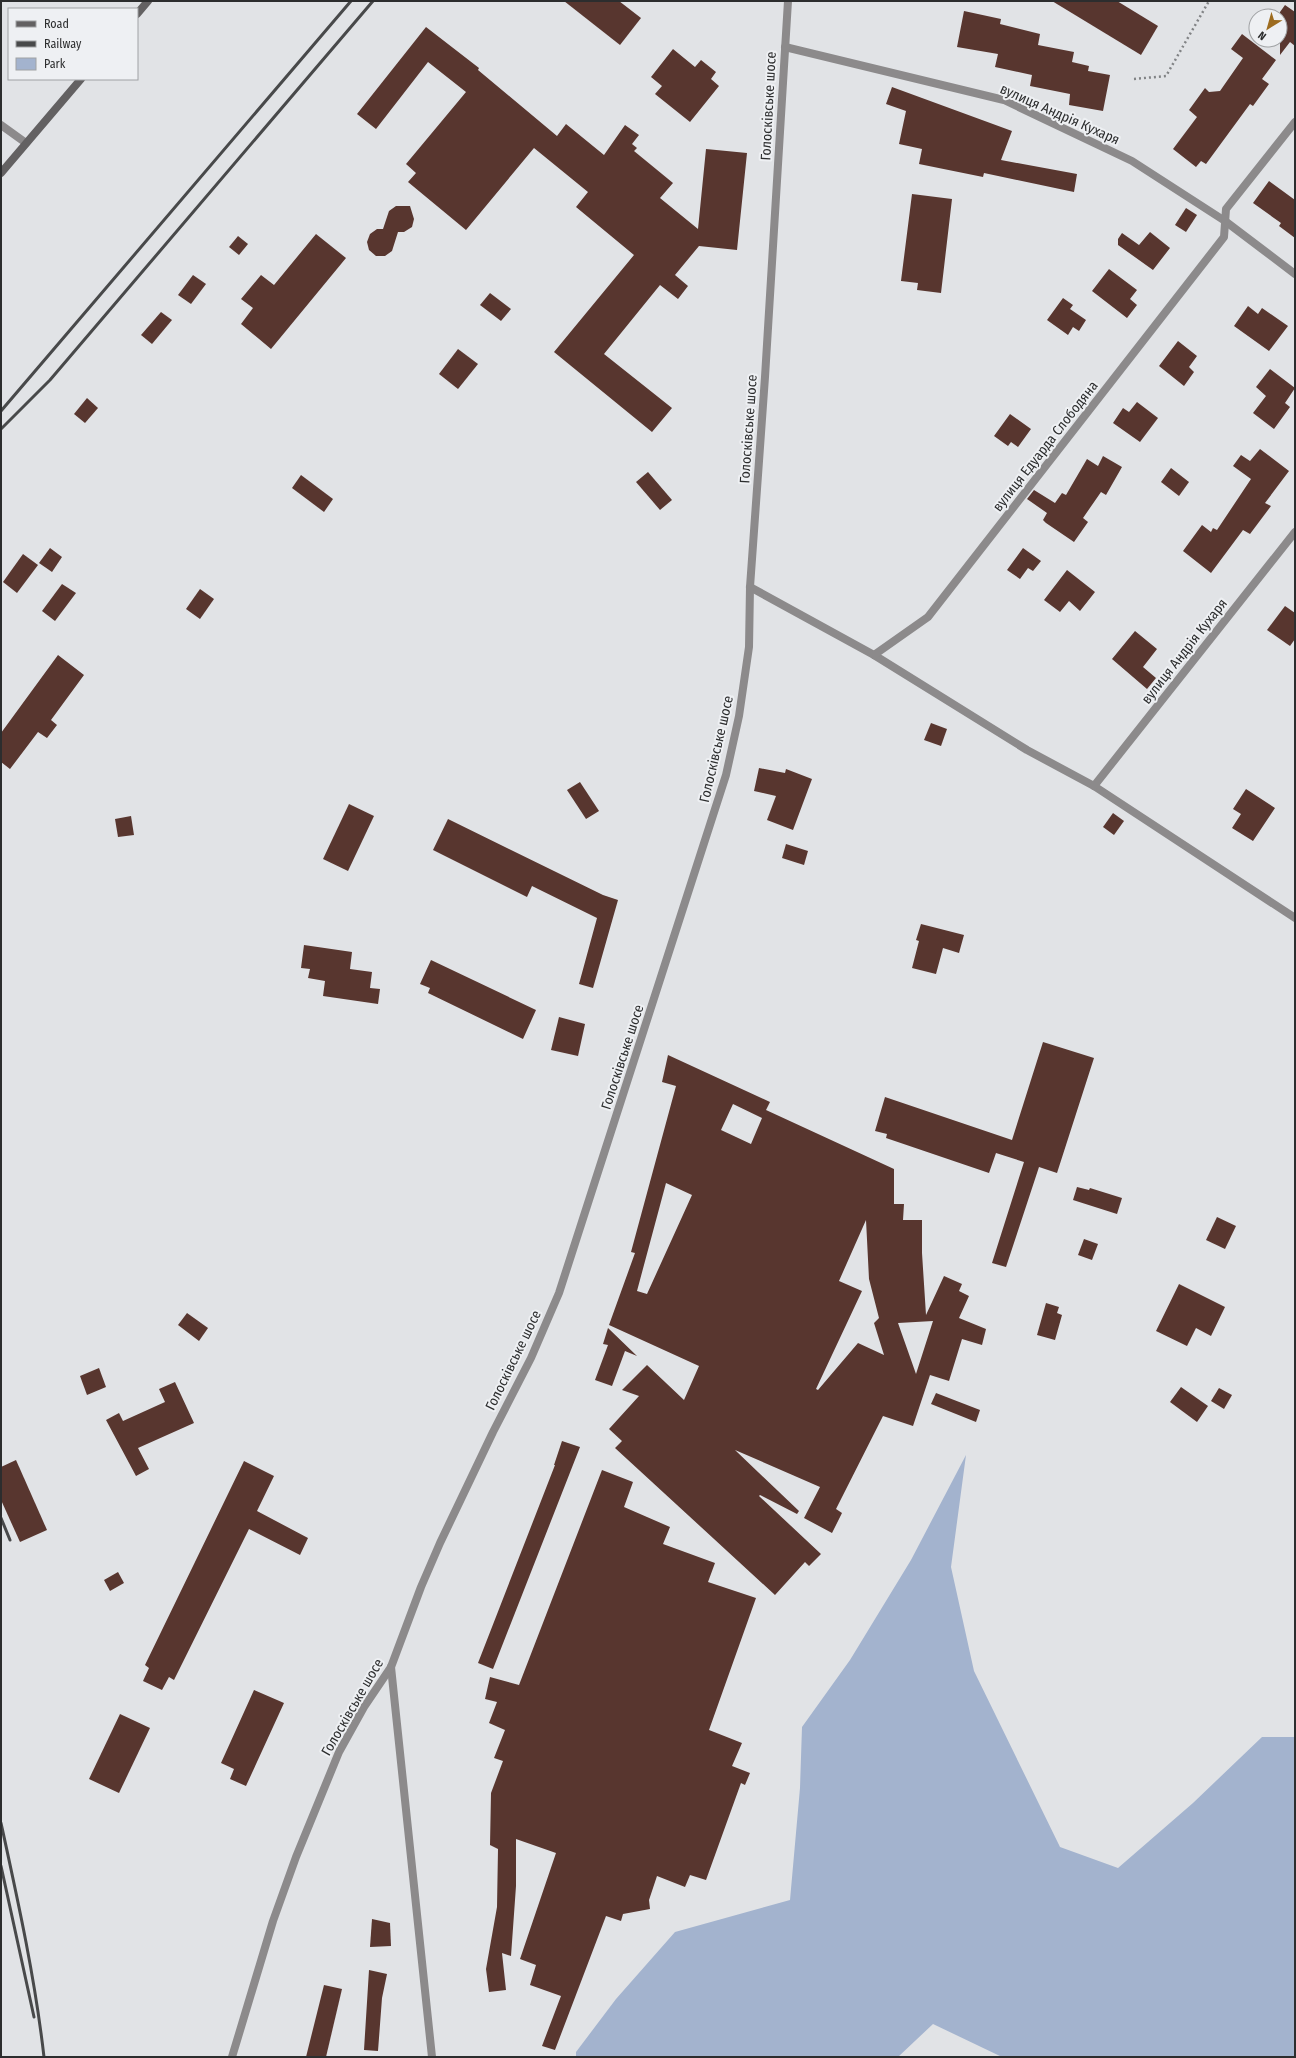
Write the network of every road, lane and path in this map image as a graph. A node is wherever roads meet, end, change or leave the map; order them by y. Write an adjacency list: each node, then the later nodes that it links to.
1 (148, 1): 4 (main road)
2 (788, 1): 5 (street, Голосківське шосе)
3 (1210, 1): 6 (path)
4 (138, 13)
5 (784, 47): 12 (street, вулиця Андрія Кухаря); 15 (street, Голосківське шосе)
6 (1134, 79)
7 (80, 80): 10 (main road)
8 (1295, 122): 12 (street)
9 (1, 125): 10 (street)
10 (26, 143): 11 (main road)
11 (1, 173)
12 (1225, 221): 13 (street, вулиця Андрія Кухаря); 16 (street, вулиця Едуарда Слободяна)
13 (1295, 274)
14 (1295, 532): 17 (street, вулиця Андрія Кухаря)
15 (750, 587): 16 (street); 19 (street, Голосківське шосе)
16 (874, 655): 17 (street)
17 (1094, 786): 18 (street)
18 (1295, 918)
19 (391, 1667): 20 (street, Голосківське шосе); 21 (street)
20 (232, 2057)
21 (432, 2057)

